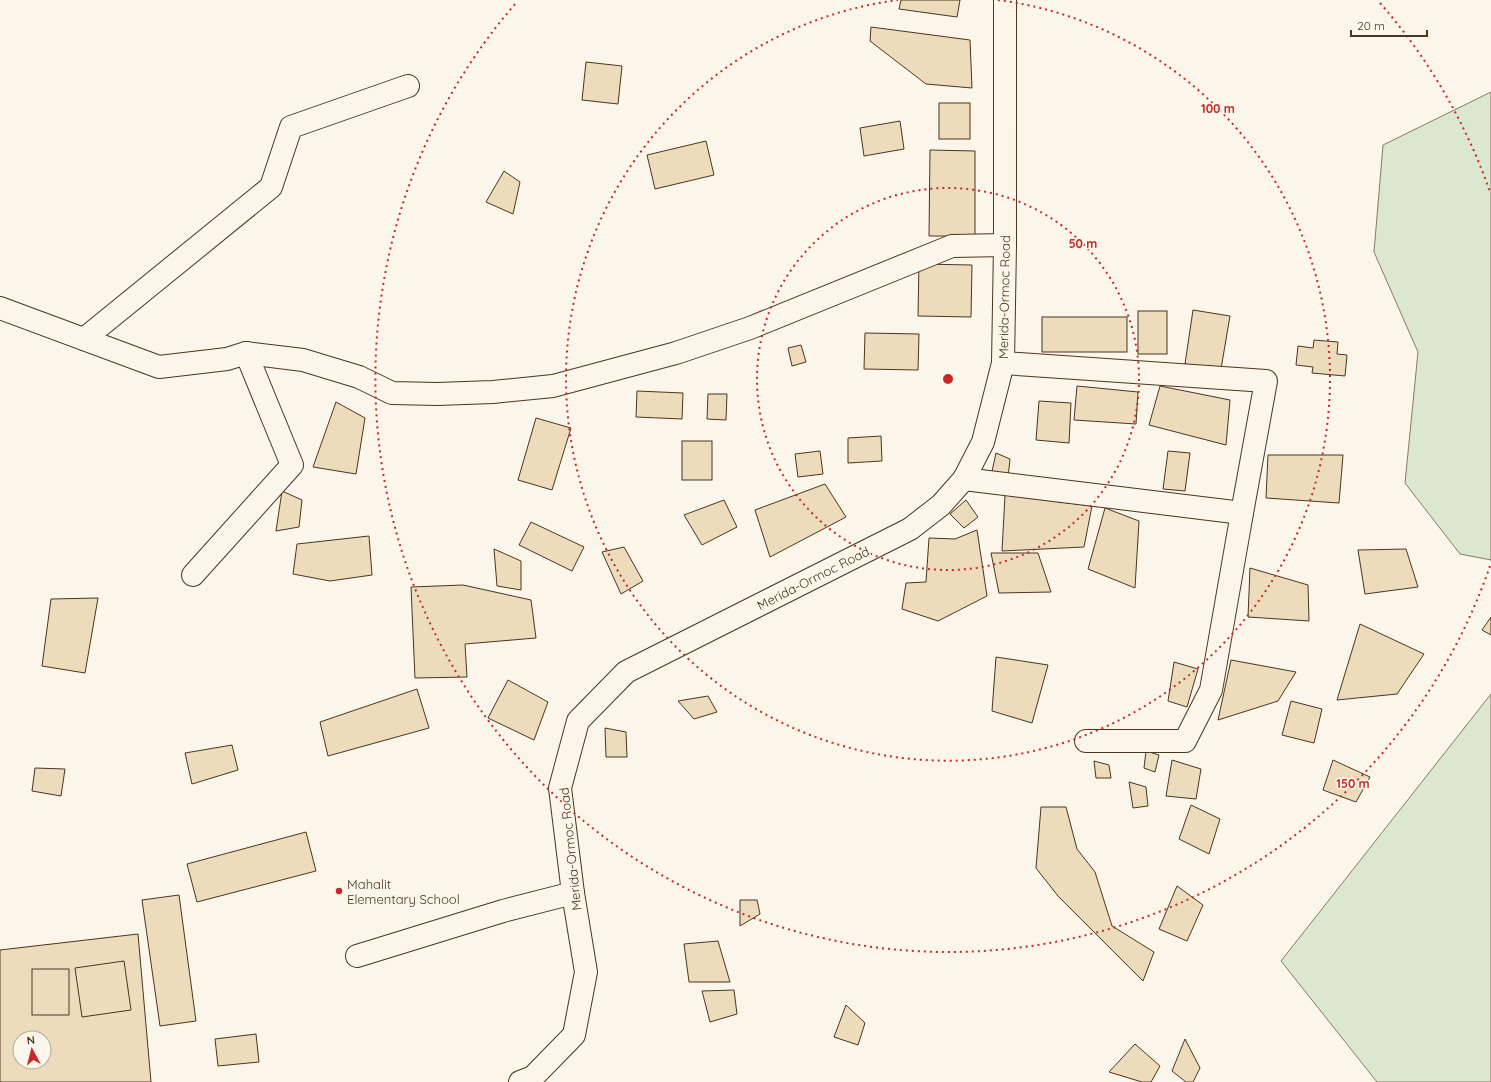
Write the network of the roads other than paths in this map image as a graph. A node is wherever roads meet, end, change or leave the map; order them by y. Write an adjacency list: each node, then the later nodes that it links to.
1 (1005, 0): 3 (main road, Merida-Ormoc Road)
2 (408, 86): 5 (main road)
3 (1005, 245): 6 (main road); 7 (main road, Merida-Ormoc Road)
4 (0, 308): 5 (main road)
5 (84, 339): 6 (main road)
6 (246, 353): 10 (main road)
7 (1003, 363): 8 (main road, Merida-Ormoc Road); 9 (main road)
8 (964, 480): 9 (main road); 12 (main road, Merida-Ormoc Road)
9 (1242, 513): 11 (main road)
10 (193, 575)
11 (1086, 740)
12 (573, 893): 13 (main road); 14 (main road, Merida-Ormoc Road)
13 (357, 956)
14 (520, 1082)

